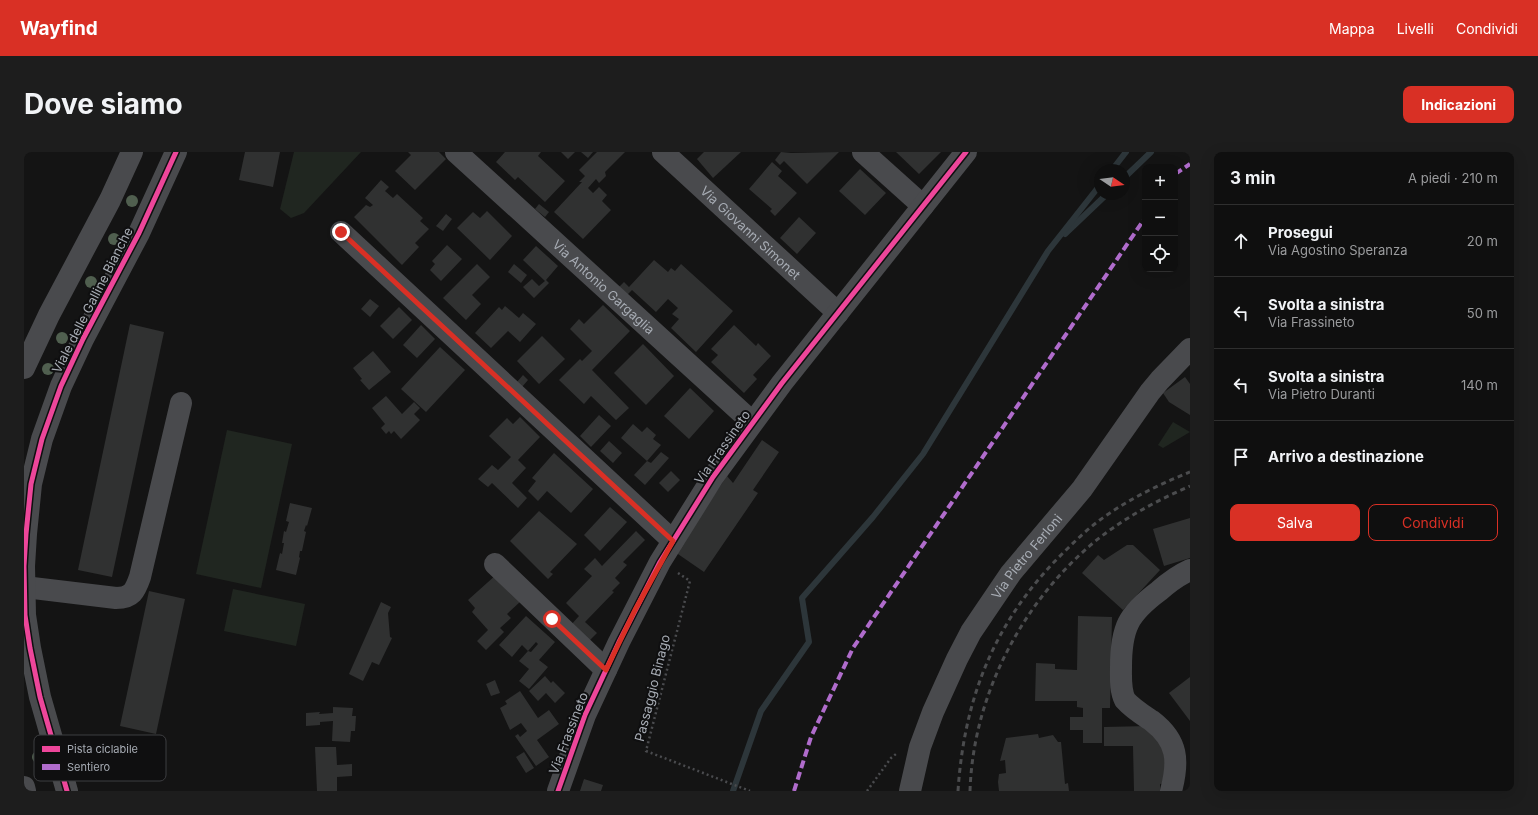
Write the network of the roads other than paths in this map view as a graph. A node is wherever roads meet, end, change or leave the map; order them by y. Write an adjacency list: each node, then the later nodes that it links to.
1 (132, 152): 11 (street)
2 (176, 152): 17 (street, Viale delle Galline Bianche)
3 (456, 152): 13 (street, Via Antonio Gargaglia)
4 (663, 152): 9 (street, Via Giovanni Simonet)
5 (864, 152): 7 (street)
6 (966, 152): 7 (street, Via Frassineto)
7 (923, 206): 9 (street, Via Frassineto)
8 (341, 232): 14 (street)
9 (838, 313): 13 (street, Via Frassineto)
10 (1190, 349): 25 (street, Via Pietro Ferloni)
11 (24, 368)
12 (181, 403): 17 (street)
13 (752, 422): 14 (street, Via Frassineto)
14 (673, 541): 18 (street, Via Frassineto)
15 (495, 564): 18 (street)
16 (1190, 570): 26 (street)
17 (24, 587): 19 (street, Viale delle Galline Bianche)
18 (606, 670): 24 (street, Via Frassineto)
19 (51, 735)
20 (64, 781): 23 (street, Viale delle Galline Bianche)
21 (24, 786): 22 (street)
22 (26, 791)
23 (67, 791)
24 (558, 791)
25 (910, 791)
26 (1171, 791)

